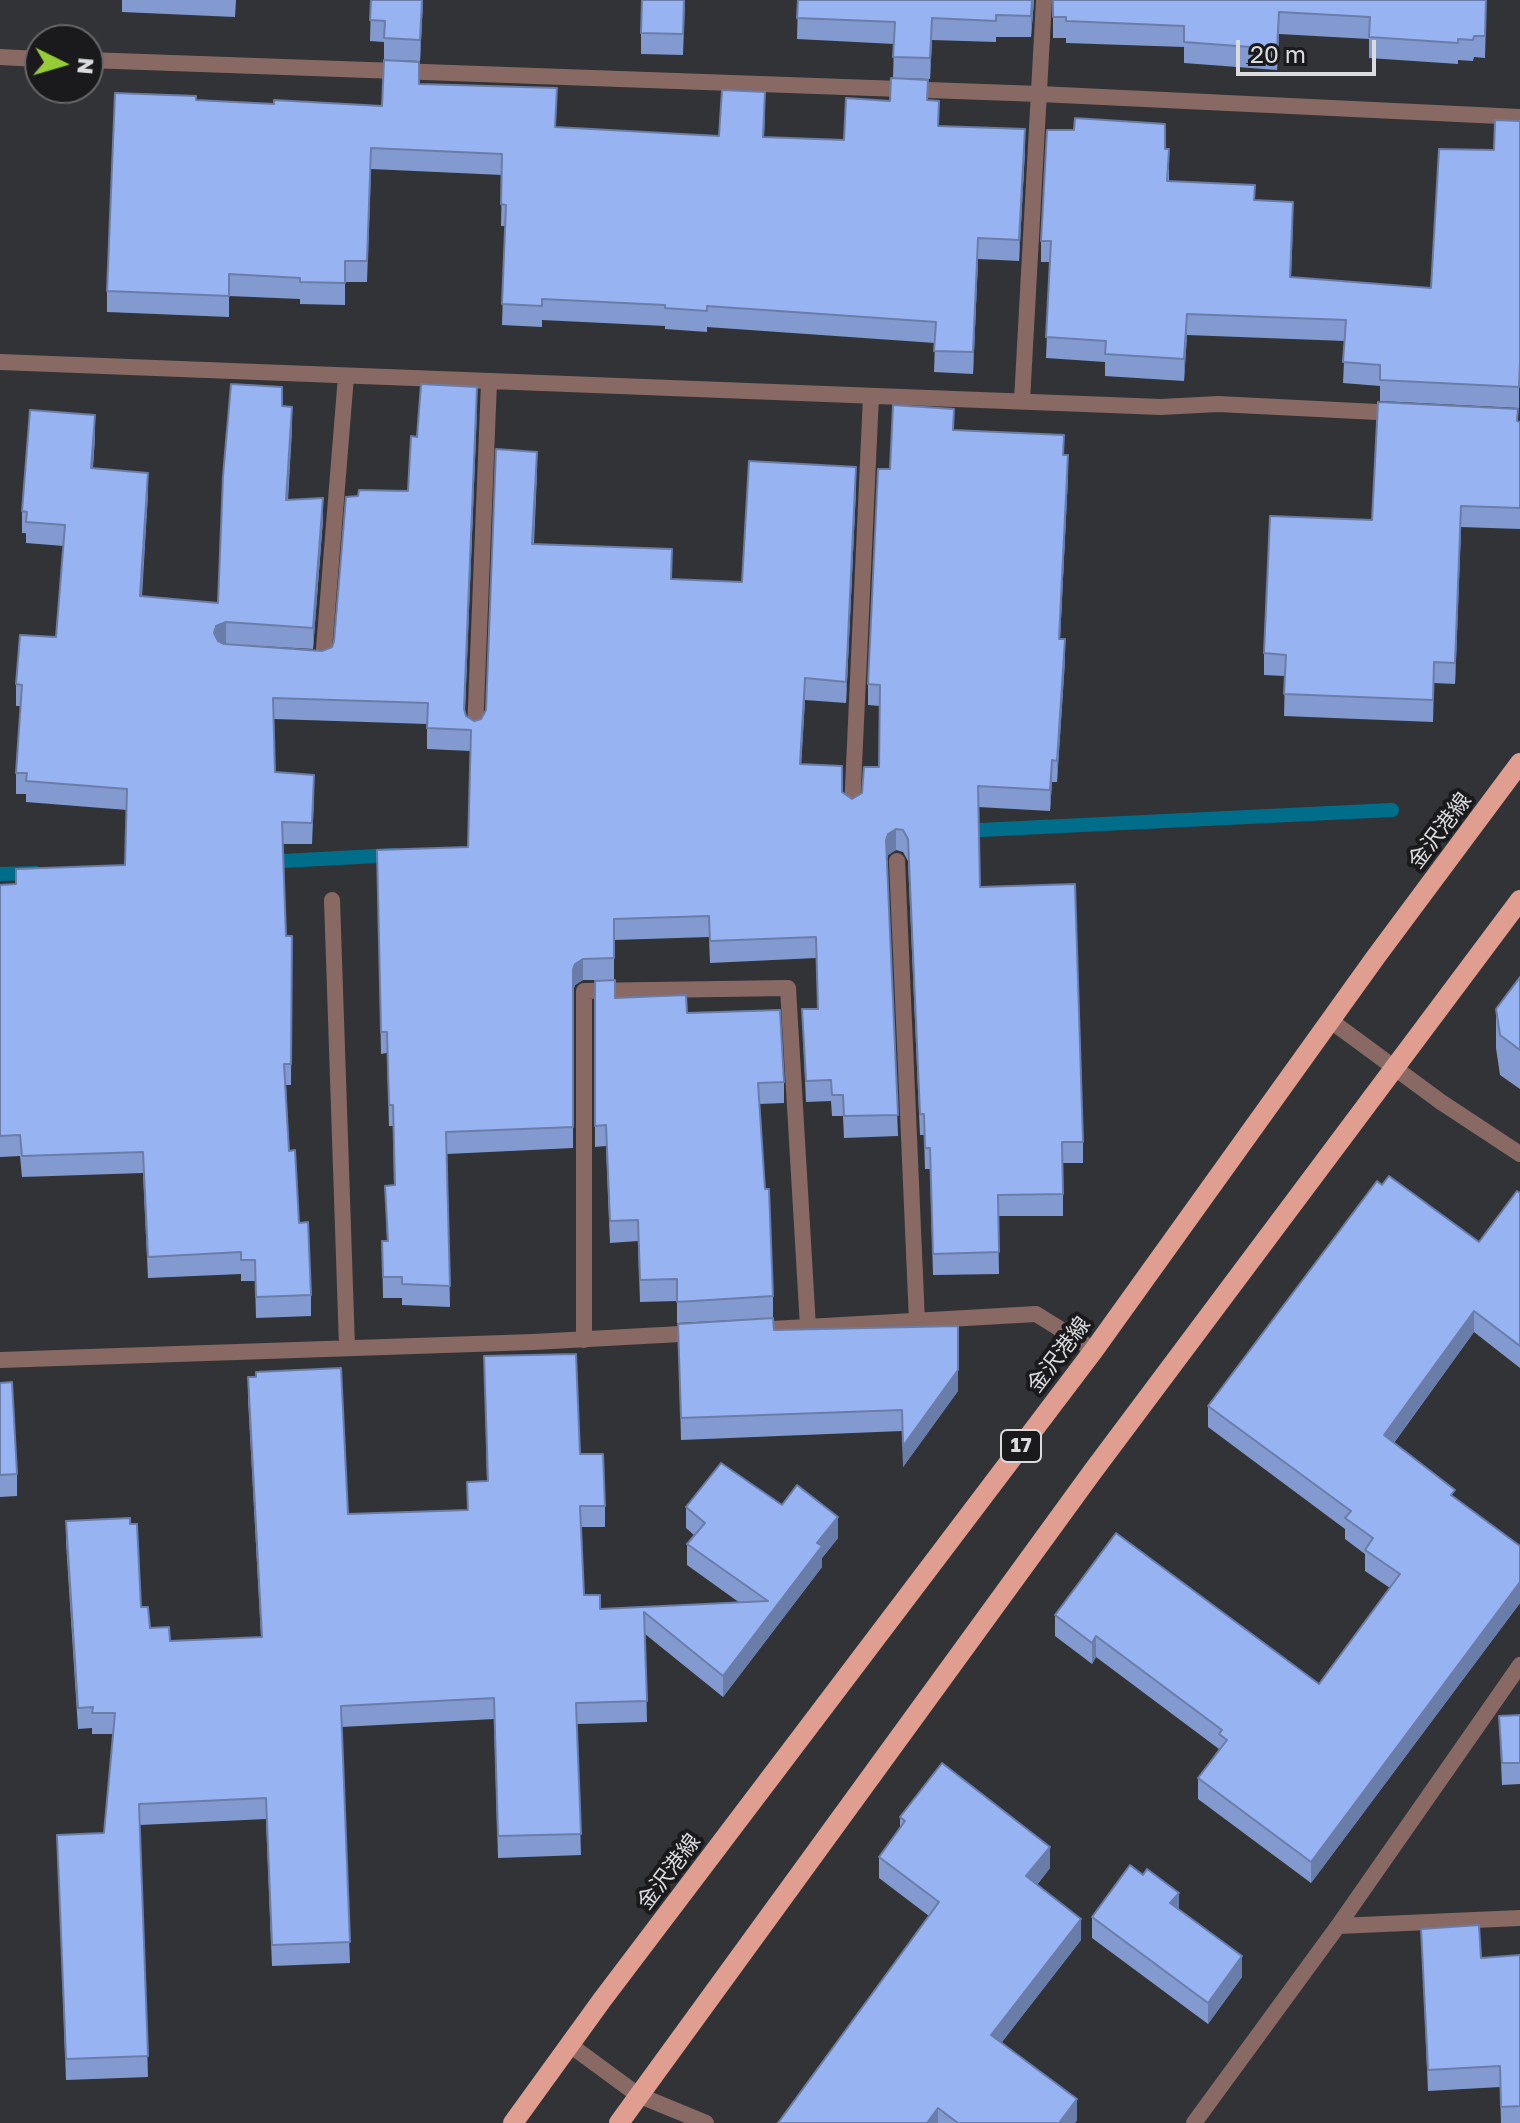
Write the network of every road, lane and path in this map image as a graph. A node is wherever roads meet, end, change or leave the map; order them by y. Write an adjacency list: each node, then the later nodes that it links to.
1 (1044, 0): 5 (street)
2 (0, 57): 3 (street)
3 (24, 58)
4 (104, 61): 5 (street)
5 (1040, 94): 6 (street); 11 (street)
6 (1520, 117)
7 (0, 362): 8 (street)
8 (346, 376): 9 (street); 13 (street)
9 (489, 382): 10 (street); 14 (street)
10 (871, 396): 11 (street); 16 (street)
11 (1022, 401): 12 (street)
12 (1407, 413)
13 (295, 659)
14 (475, 731)
15 (1520, 763): 20 (main road, 金沢港線 / 17)
16 (852, 809)
17 (897, 861): 23 (street)
18 (332, 900): 28 (street)
19 (1520, 900): 21 (main road)
20 (1331, 1021): 21 (street); 29 (main road, 金沢港線 / 17)
21 (1395, 1066): 22 (street); 35 (main road)
22 (1520, 1154)
23 (917, 1321): 24 (street); 29 (street)
24 (808, 1327): 25 (street); 27 (street)
25 (744, 1331)
26 (712, 1332): 27 (street)
27 (584, 1340): 28 (street)
28 (347, 1347): 30 (street)
29 (1094, 1350): 34 (main road, 金沢港線 / 17)
30 (0, 1360)
31 (1520, 1665): 33 (street)
32 (1520, 1918): 33 (street)
33 (1338, 1926): 39 (street)
34 (570, 2045): 35 (street); 36 (main road, 金沢港線 / 17)
35 (638, 2095): 37 (main road); 38 (street)
36 (513, 2123)
37 (619, 2123)
38 (706, 2123)
39 (1194, 2123)

